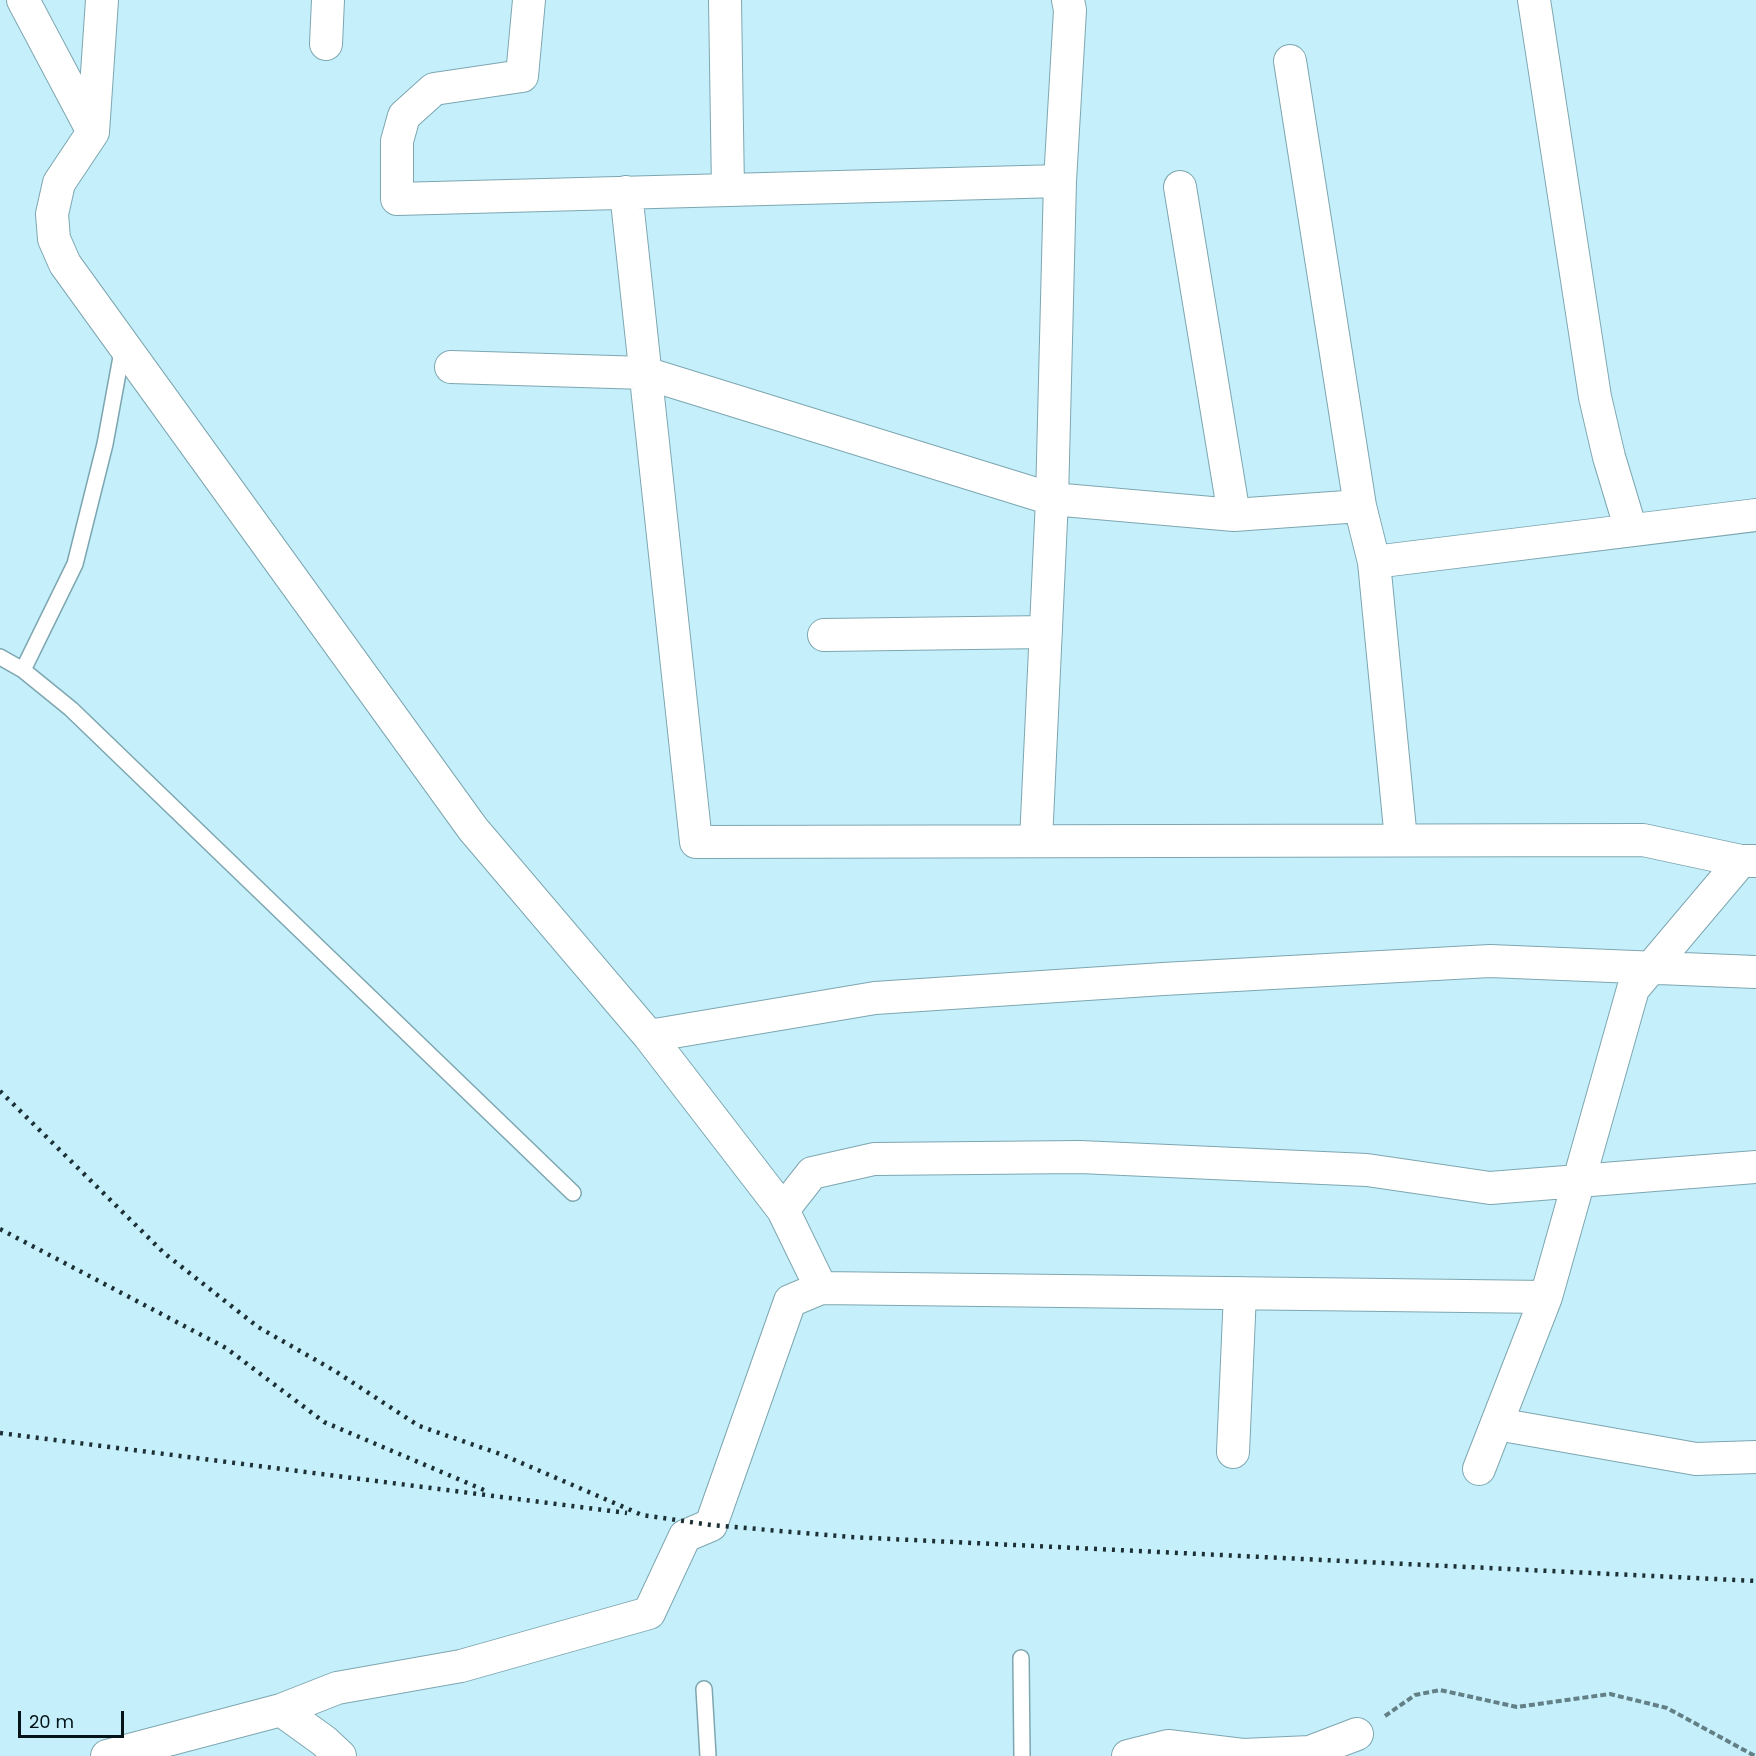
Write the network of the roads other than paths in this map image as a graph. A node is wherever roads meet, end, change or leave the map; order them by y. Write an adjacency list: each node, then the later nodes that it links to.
1 (23, 0): 10 (street)
2 (102, 0): 10 (street)
3 (328, 0): 8 (street)
4 (530, 0): 14 (street)
5 (725, 0): 13 (street)
6 (1068, 0): 11 (street)
7 (1534, 0): 22 (street)
8 (326, 44)
9 (1290, 61): 19 (street)
10 (93, 132): 15 (street)
11 (1060, 180): 13 (street); 18 (street)
12 (1180, 187): 20 (street)
13 (728, 190): 14 (street)
14 (626, 192): 17 (street)
15 (123, 345): 27 (lane); 33 (street)
16 (451, 367): 17 (street)
17 (645, 372): 18 (street); 29 (street)
18 (1052, 499): 20 (street); 24 (street)
19 (1360, 506): 20 (street); 23 (street)
20 (1234, 515)
21 (1756, 515): 22 (street)
22 (1631, 530): 23 (street)
23 (1374, 562): 28 (street)
24 (1046, 632): 25 (street); 29 (street)
25 (824, 635)
26 (0, 657): 27 (lane)
27 (23, 670): 36 (lane)
28 (1401, 840): 29 (street); 30 (street)
29 (1036, 841)
30 (1748, 861): 31 (street)
31 (1651, 968): 32 (street); 33 (street); 35 (street)
32 (1755, 972)
33 (649, 1036): 37 (street)
34 (1756, 1167): 35 (street)
35 (1578, 1182): 37 (street); 40 (street)
36 (573, 1193)
37 (783, 1210): 38 (street)
38 (821, 1288): 39 (street); 47 (street)
39 (1240, 1293): 40 (street); 42 (street)
40 (1546, 1297): 41 (street)
41 (1497, 1424): 43 (street); 44 (street)
42 (1233, 1452)
43 (1756, 1457)
44 (1479, 1469)
45 (1021, 1658): 52 (lane)
46 (705, 1689): 51 (lane)
47 (281, 1710): 49 (street); 50 (street)
48 (1357, 1734): 53 (street)
49 (107, 1756)
50 (340, 1756)
51 (708, 1756)
52 (1022, 1756)
53 (1128, 1756)

